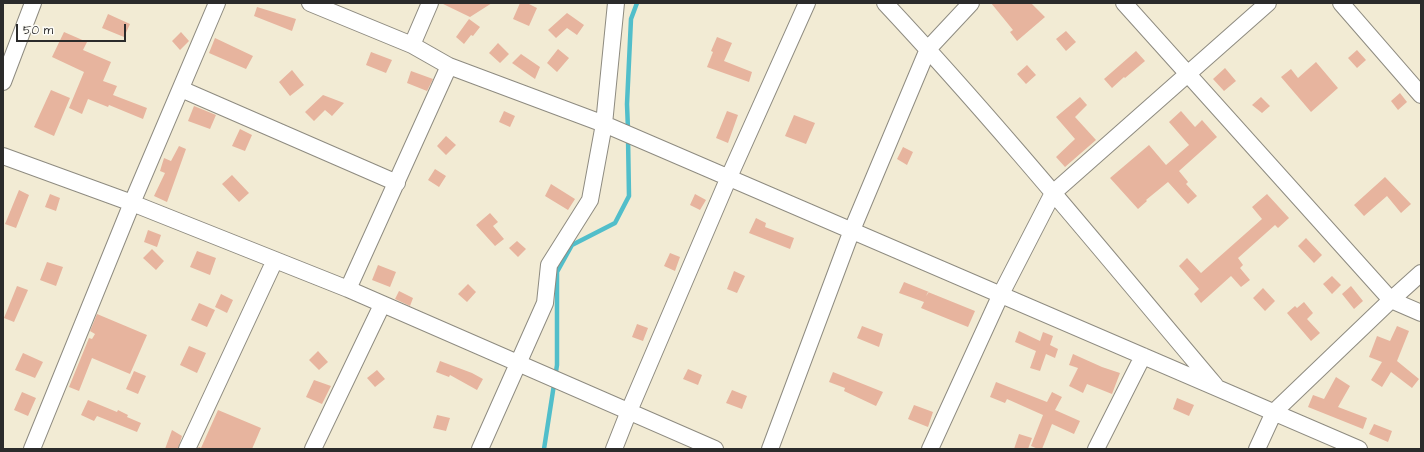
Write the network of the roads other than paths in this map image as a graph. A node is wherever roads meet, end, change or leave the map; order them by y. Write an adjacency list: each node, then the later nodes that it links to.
1 (33, 3): 16 (street)
2 (218, 3): 17 (street)
3 (310, 3): 12 (street)
4 (430, 3): 12 (street)
5 (616, 3): 19 (street)
6 (807, 3): 21 (street)
7 (885, 3): 13 (street)
8 (971, 3): 13 (street)
9 (1124, 3): 15 (street)
10 (1268, 3): 15 (street)
11 (1341, 3): 18 (street)
12 (412, 45): 14 (street)
13 (928, 48): 23 (street); 25 (street)
14 (449, 66): 19 (street); 22 (street)
15 (1189, 75): 23 (street); 30 (street)
16 (3, 82)
17 (181, 88): 22 (street); 24 (street)
18 (1421, 95)
19 (604, 124): 21 (street); 34 (street)
20 (3, 156): 24 (street)
21 (729, 178): 25 (street); 36 (street)
22 (396, 183): 28 (street)
23 (1053, 193): 29 (street); 35 (street)
24 (132, 203): 26 (street); 38 (street)
25 (852, 230): 29 (street); 44 (street)
26 (275, 260): 28 (street); 39 (street)
27 (1421, 273): 30 (street)
28 (348, 290): 31 (street)
29 (1000, 294): 33 (street); 45 (street)
30 (1391, 300): 32 (street); 37 (street)
31 (382, 305): 34 (street); 40 (street)
32 (1421, 313)
33 (1143, 356): 35 (street); 46 (street)
34 (518, 363): 36 (street); 41 (street)
35 (1218, 388): 37 (street)
36 (628, 411): 42 (street); 43 (street)
37 (1274, 412): 47 (street); 48 (street)
38 (32, 449)
39 (187, 449)
40 (313, 449)
41 (480, 449)
42 (614, 449)
43 (715, 449)
44 (770, 449)
45 (930, 449)
46 (1096, 449)
47 (1257, 449)
48 (1359, 449)

